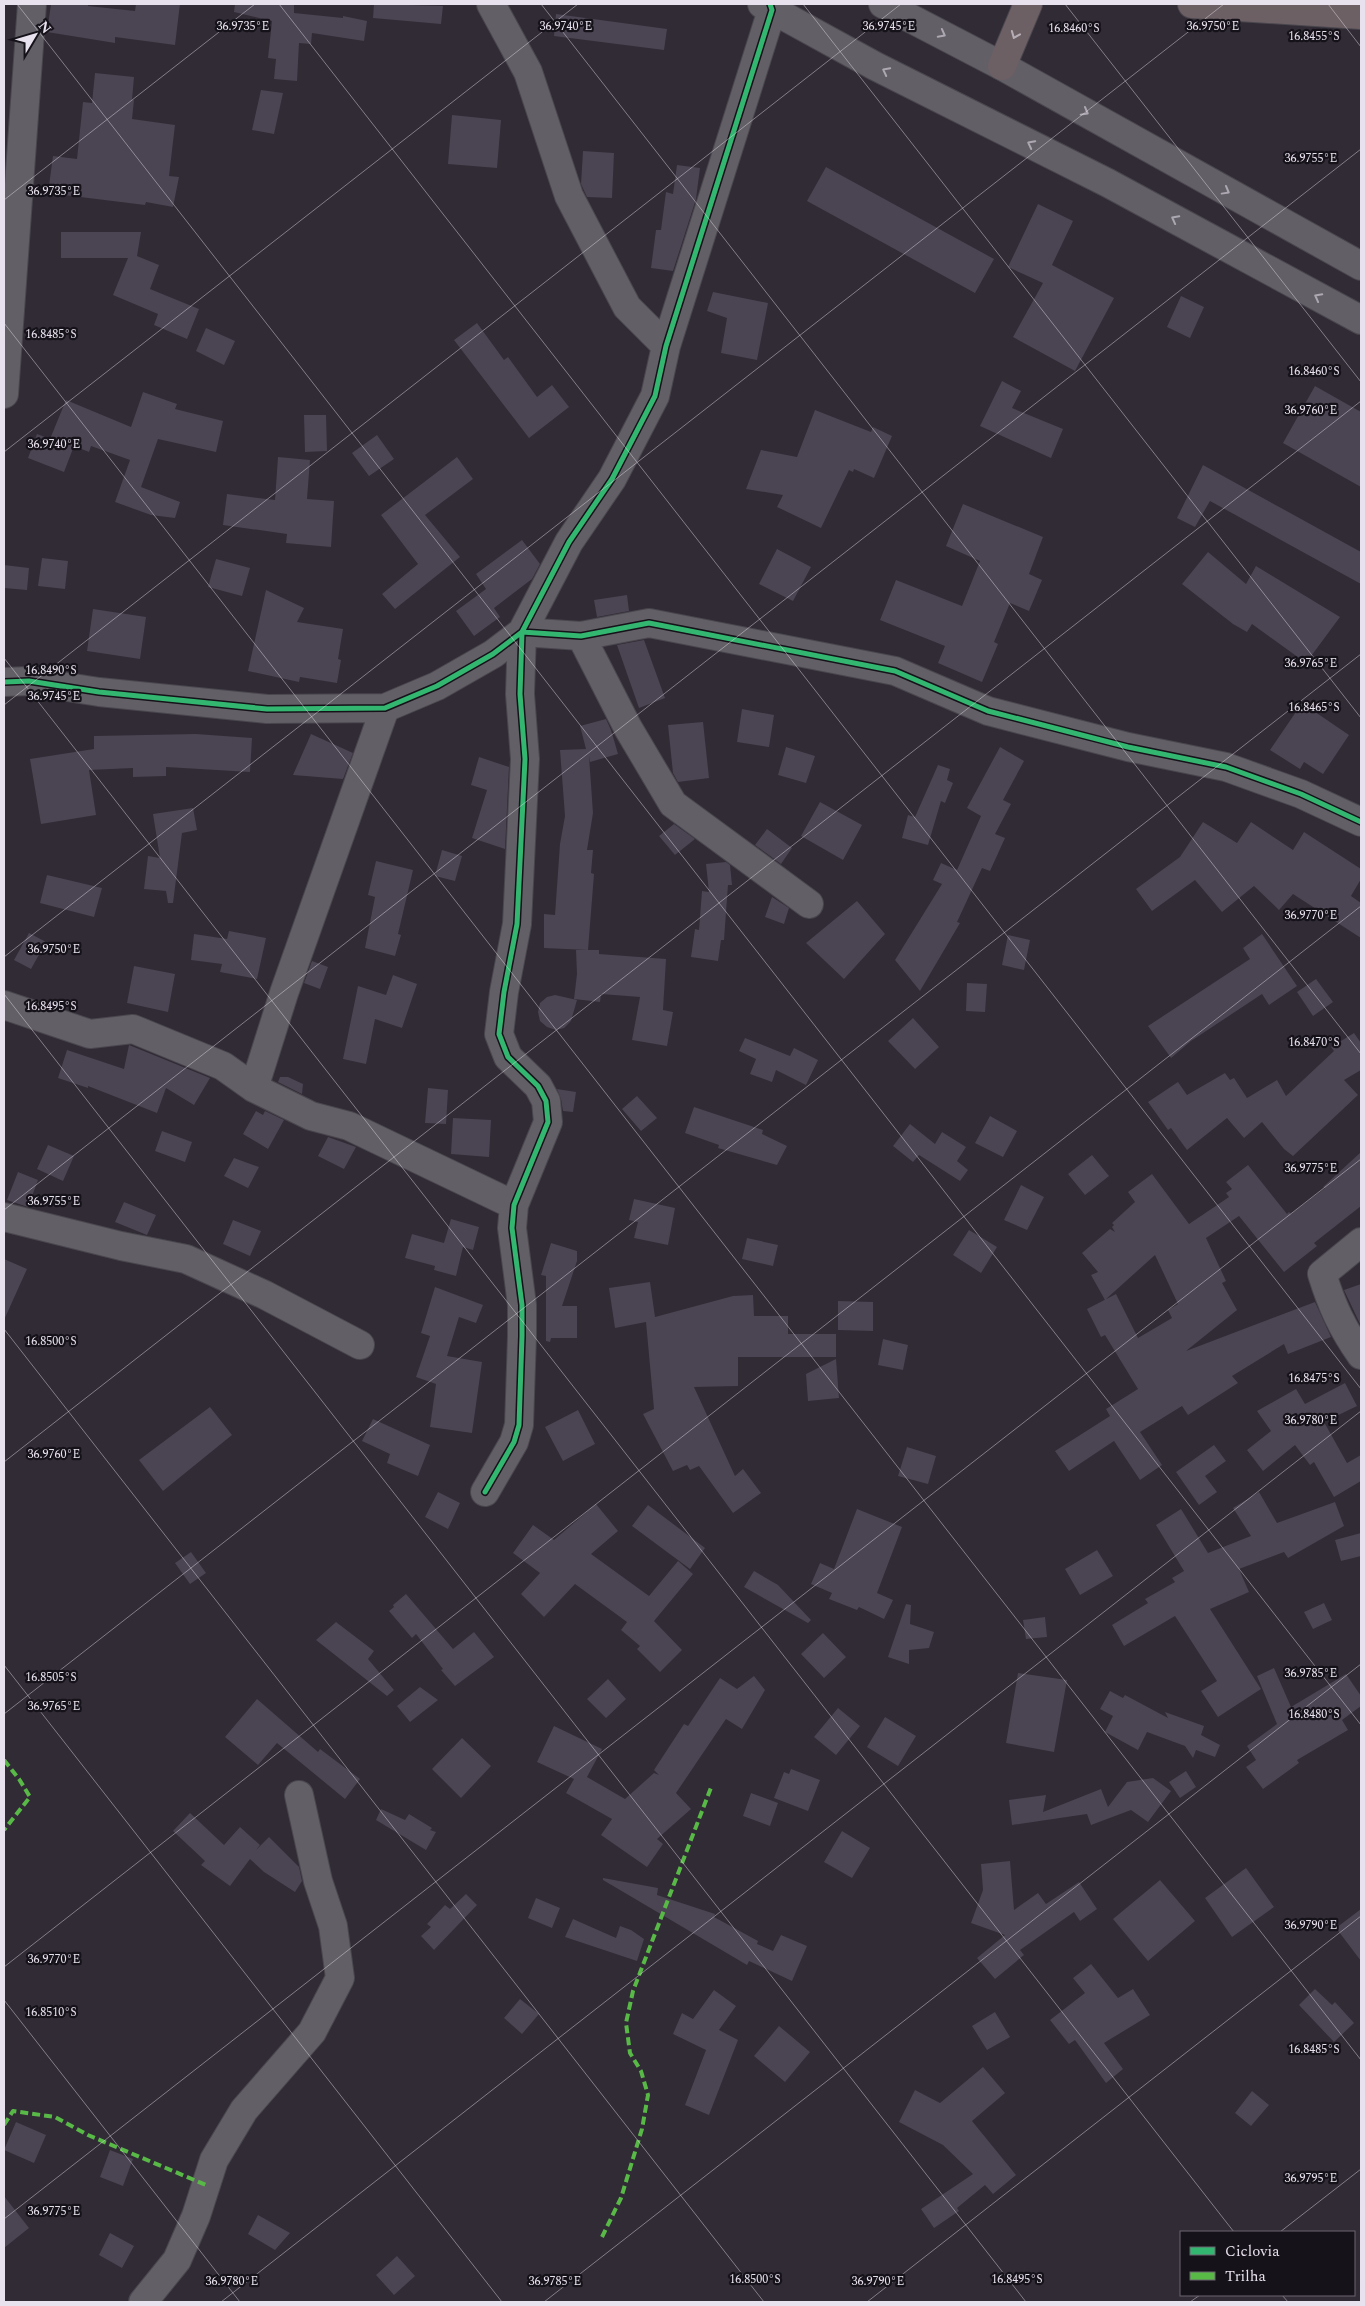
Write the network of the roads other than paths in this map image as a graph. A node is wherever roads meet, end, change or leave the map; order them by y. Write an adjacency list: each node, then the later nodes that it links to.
1 (32, 4): 13 (street)
2 (491, 4): 12 (street)
3 (883, 4): 9 (street, one-way to 9)
4 (1028, 4): 9 (highway, one-way to 9)
5 (1192, 4): 7 (highway)
6 (768, 6): 11 (street, one-way to 6); 12 (street)
7 (1232, 6): 8 (highway)
8 (1361, 15)
9 (1002, 66): 10 (street, one-way to 10)
10 (1361, 266)
11 (1361, 320)
12 (666, 346): 14 (street)
13 (4, 394)
14 (522, 632): 15 (street); 17 (street); 22 (street)
15 (581, 636): 18 (street); 19 (street)
16 (4, 682): 17 (street)
17 (385, 708): 21 (street)
18 (1361, 822)
19 (808, 904)
20 (4, 1005): 21 (street)
21 (254, 1088): 22 (street)
22 (514, 1205): 27 (street)
23 (4, 1217): 25 (street)
24 (1361, 1242): 26 (street)
25 (360, 1346)
26 (1361, 1355)
27 (485, 1492)
28 (299, 1795): 29 (street)
29 (143, 2302)

